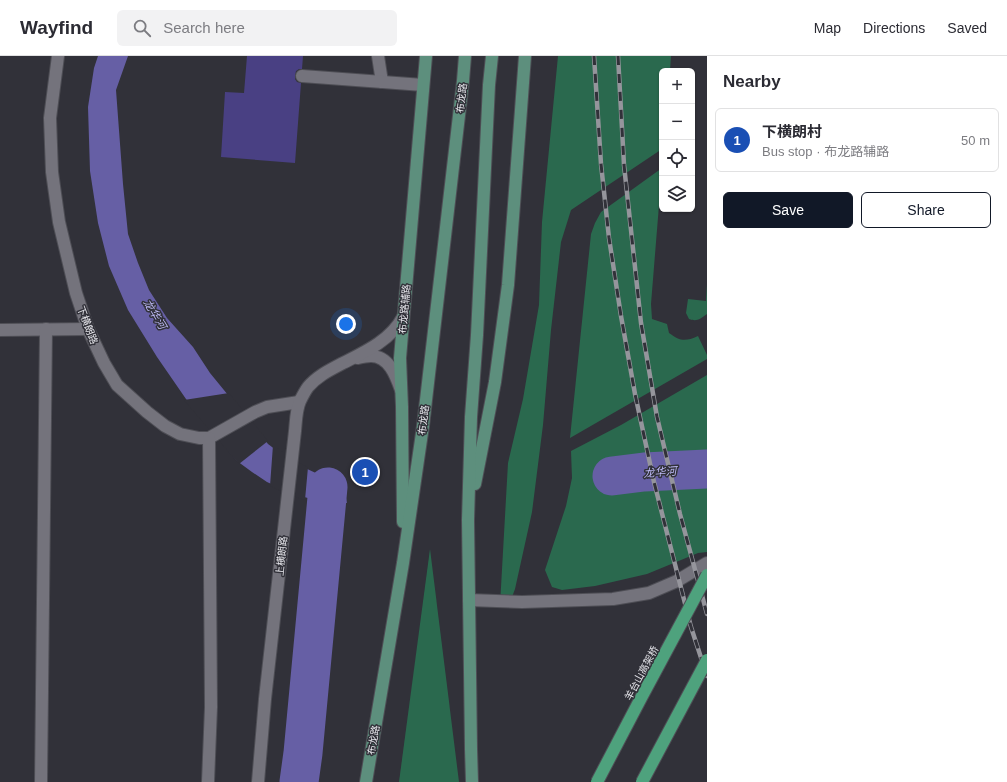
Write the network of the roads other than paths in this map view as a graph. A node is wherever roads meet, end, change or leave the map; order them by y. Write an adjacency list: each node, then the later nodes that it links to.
1 (58, 56): 12 (street, 下横朗路)
2 (378, 56): 8 (street)
3 (426, 56): 9 (main road, 布龙路辅路)
4 (465, 56): 19 (main road, 布龙路)
5 (492, 56): 18 (main road)
6 (525, 56): 18 (main road)
7 (302, 76): 8 (street)
8 (382, 82): 9 (street)
9 (423, 85): 10 (main road, 布龙路辅路)
10 (403, 317): 14 (street, 上横朗路); 15 (main road, 布龙路辅路)
11 (46, 329): 12 (street); 13 (street); 24 (street)
12 (88, 329): 17 (street, 下横朗路)
13 (0, 330)
14 (353, 358): 15 (street); 16 (street, 上横朗路)
15 (402, 392): 19 (main road, 布龙路辅路)
16 (299, 402): 17 (street); 26 (street, 上横朗路)
17 (208, 438): 25 (street)
18 (468, 520): 22 (main road)
19 (403, 563): 27 (main road, 布龙路)
20 (707, 563): 22 (street)
21 (707, 575): 29 (highway, 羊台山高架桥, bridge)
22 (469, 600): 28 (main road)
23 (707, 660): 30 (highway, bridge)
24 (41, 782)
25 (208, 782)
26 (258, 782)
27 (366, 782)
28 (472, 782)
29 (596, 782)
30 (642, 782)

